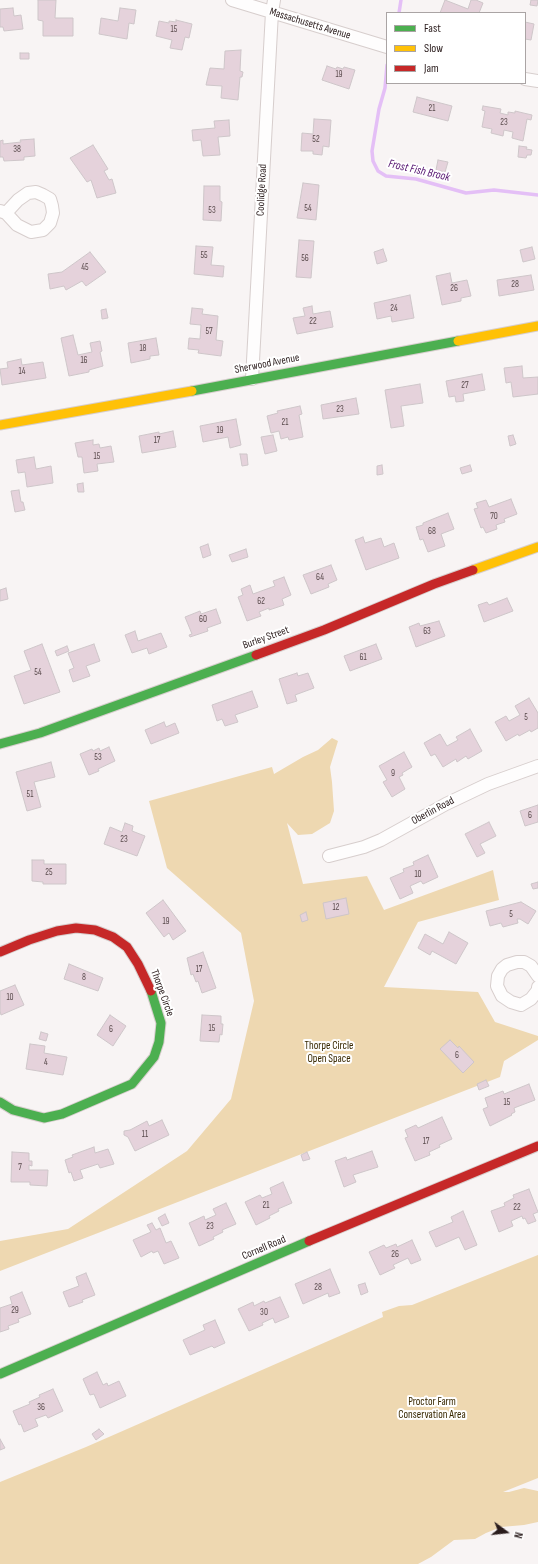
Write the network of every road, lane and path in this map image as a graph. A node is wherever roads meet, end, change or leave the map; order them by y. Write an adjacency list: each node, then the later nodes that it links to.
1 (232, 0): 2 (street, Massachusetts Avenue)
2 (273, 6): 3 (street, Massachusetts Avenue); 7 (street, Coolidge Road)
3 (386, 47)
4 (526, 79): 5 (street)
5 (538, 80)
6 (538, 326): 7 (street, Sherwood Avenue)
7 (252, 379): 8 (street, Sherwood Avenue)
8 (0, 425)
9 (538, 548): 10 (street, Burley Street)
10 (0, 744)
11 (538, 766): 12 (street, Oberlin Road)
12 (329, 856)
13 (0, 952): 16 (street, Thorpe Circle)
14 (538, 975): 15 (street)
15 (538, 987)
16 (0, 1102)
17 (538, 1146): 18 (street, Cornell Road)
18 (0, 1374)

